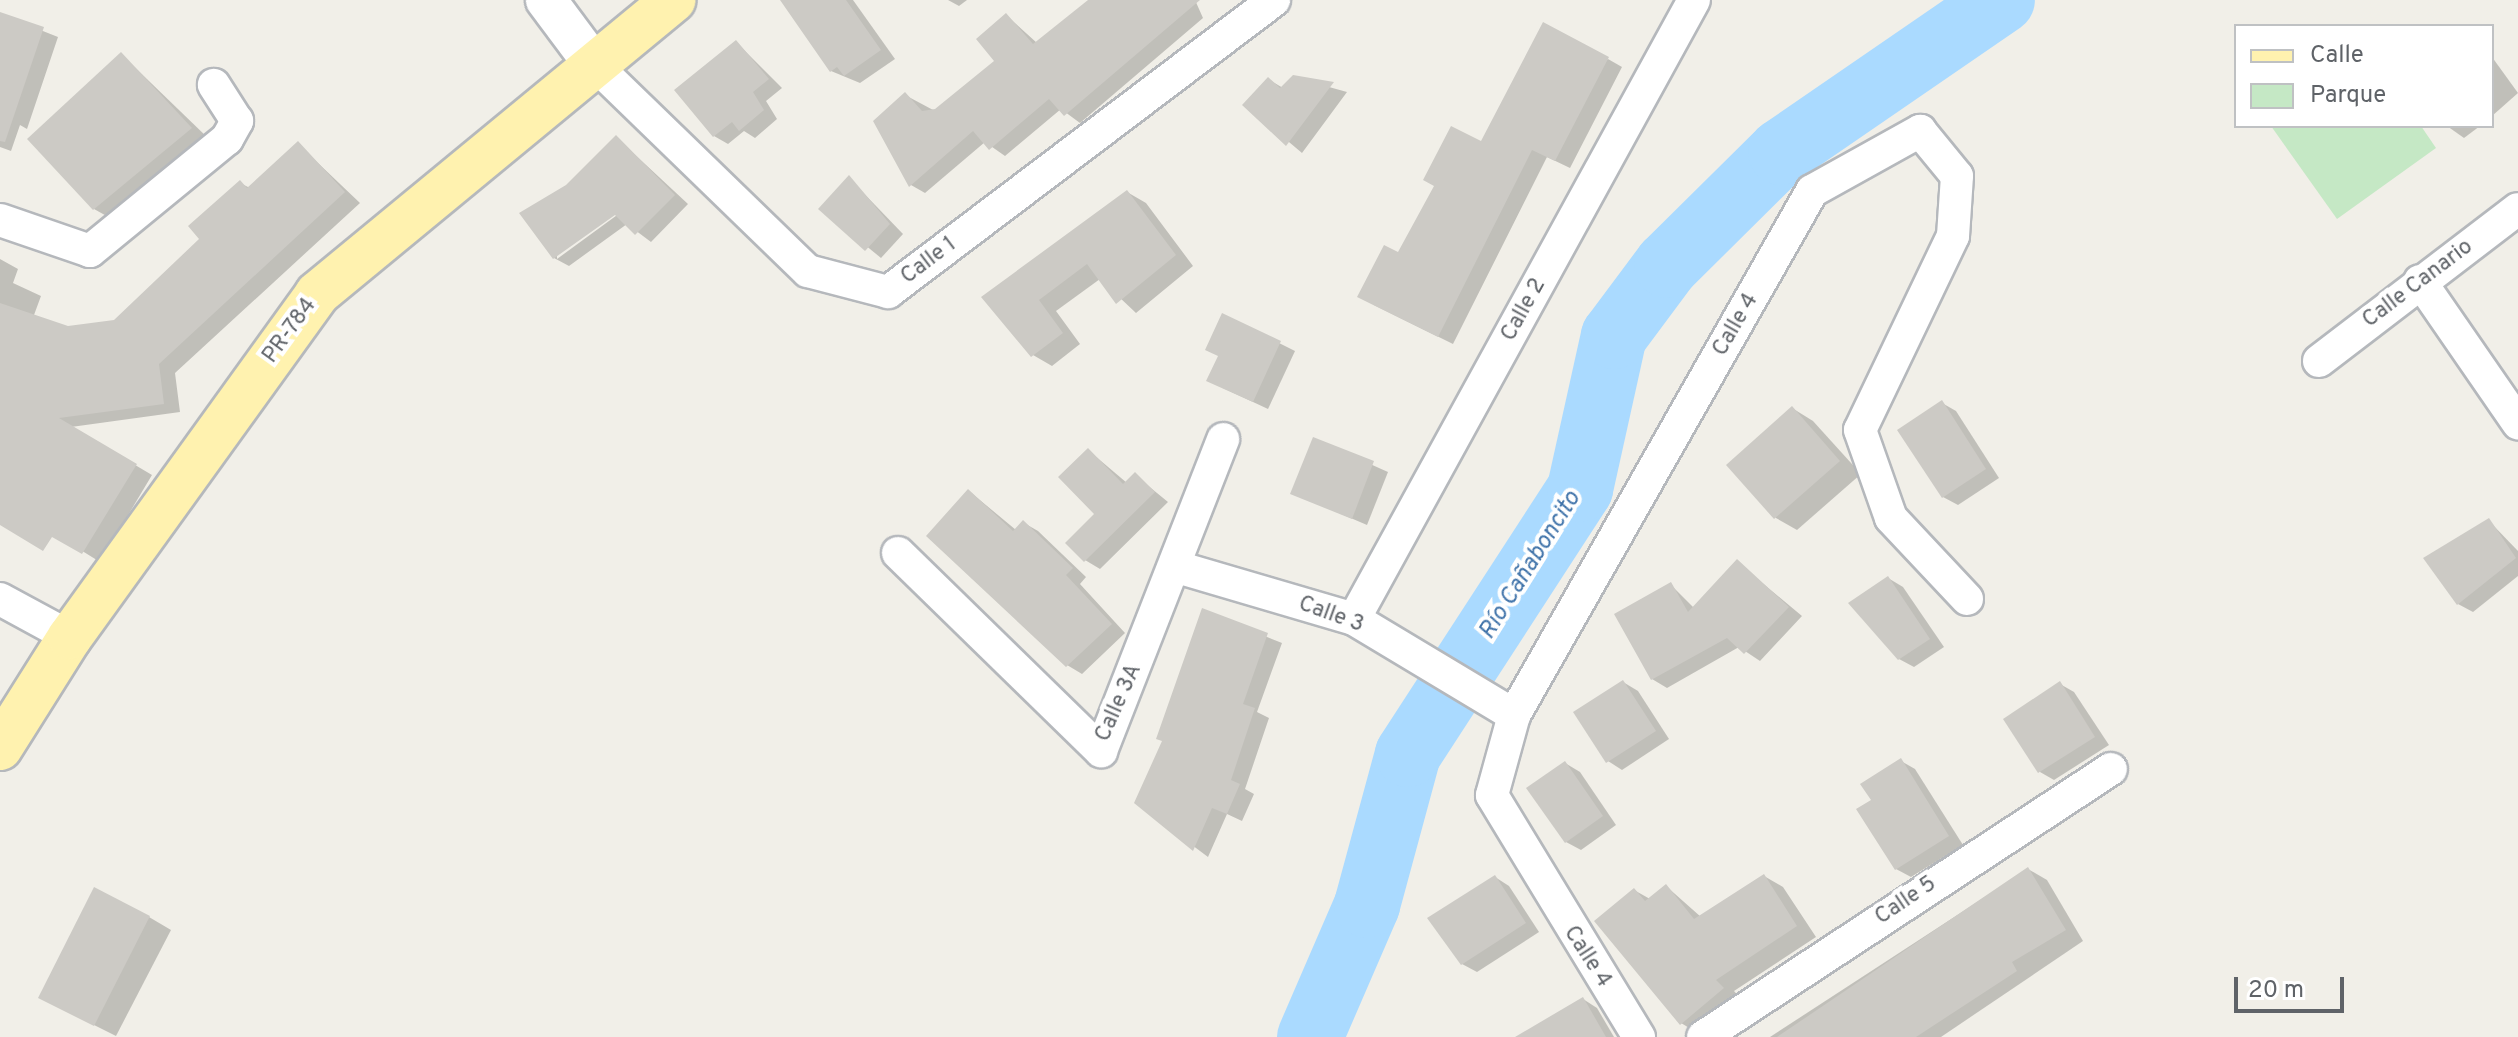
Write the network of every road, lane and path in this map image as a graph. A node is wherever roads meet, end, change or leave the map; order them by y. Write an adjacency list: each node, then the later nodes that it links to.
1 (546, 0): 5 (street)
2 (674, 0): 5 (main road, PR-784 / PR-784)
3 (1274, 0): 5 (street, Calle 1)
4 (1694, 0): 17 (street, Calle 2)
5 (593, 63): 18 (main road, PR-784 / PR-784)
6 (214, 85): 8 (street)
7 (2518, 209): 9 (street, Calle Canario)
8 (0, 220)
9 (2420, 281): 10 (street, Calle Canario); 11 (street)
10 (2319, 361)
11 (2518, 423)
12 (1223, 439): 14 (street, Calle 3A)
13 (898, 553): 14 (street, Calle 3A)
14 (1177, 567): 17 (street, Calle 3)
15 (0, 599): 18 (street)
16 (1967, 599): 19 (street, Calle 4)
17 (1354, 619): 19 (street, Calle 3)
18 (70, 637): 20 (main road, PR-784 / PR-784)
19 (1514, 715): 22 (street, Calle 4)
20 (0, 748)
21 (2111, 769): 23 (street, Calle 5)
22 (1639, 1037)
23 (1703, 1037)

